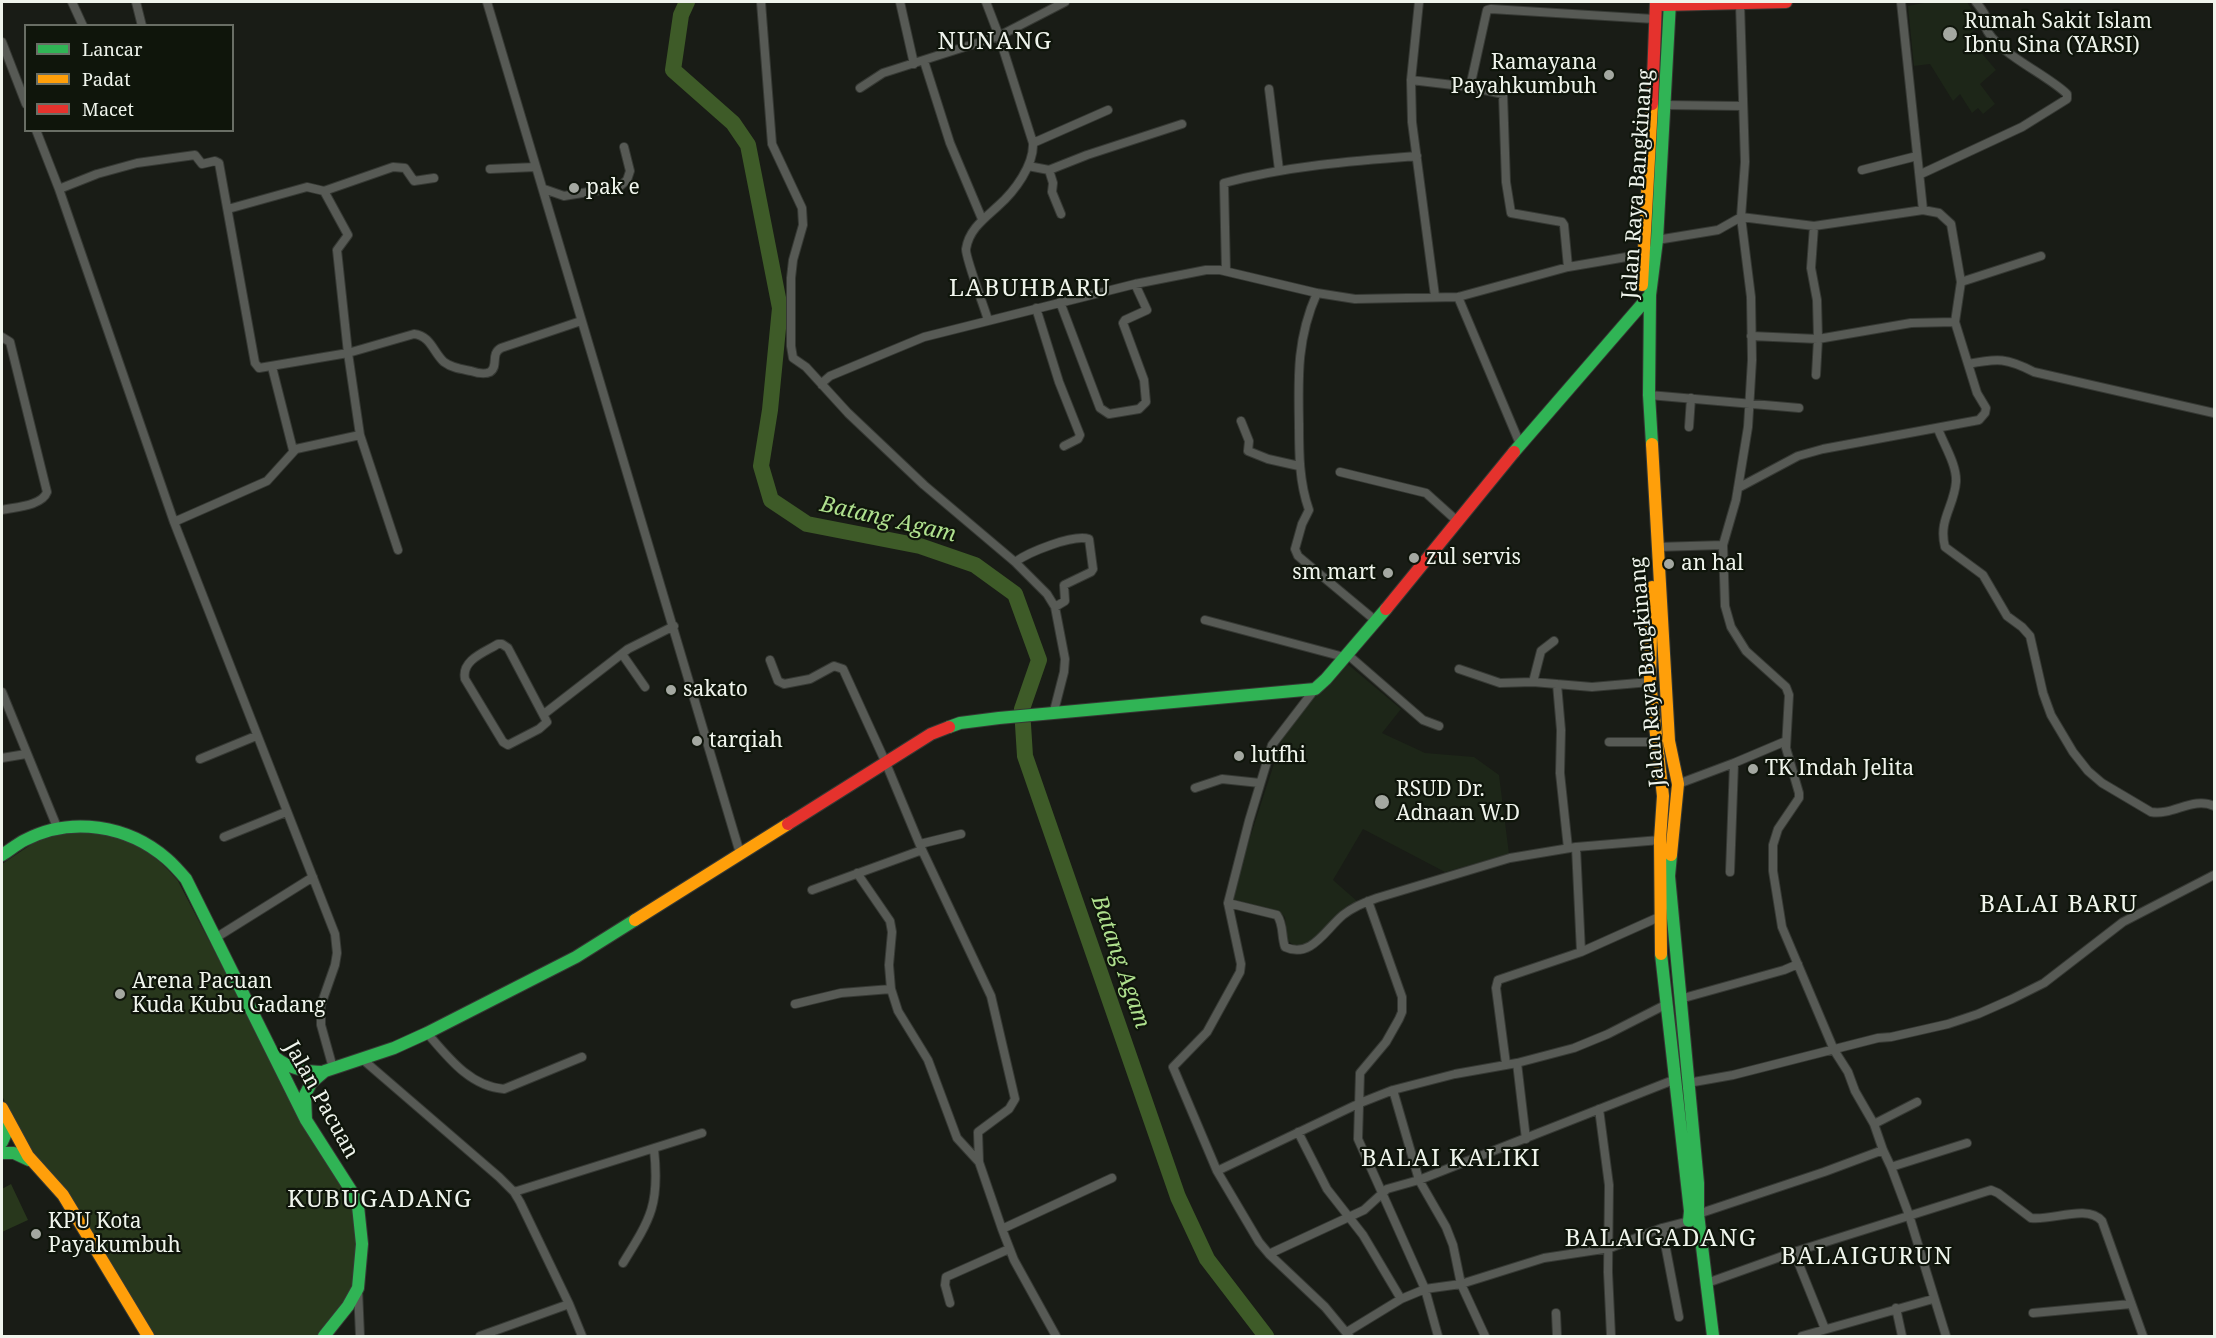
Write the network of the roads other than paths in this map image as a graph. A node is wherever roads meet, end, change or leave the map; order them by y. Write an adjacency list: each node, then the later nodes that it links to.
1 (72, 2): 16 (street)
2 (136, 2): 17 (street)
3 (487, 2): 37 (street)
4 (761, 2): 78 (street)
5 (900, 2): 21 (street)
6 (986, 2): 18 (street)
7 (1065, 2): 18 (street)
8 (1419, 2): 22 (street)
9 (1786, 2): 14 (main road)
10 (1901, 2): 35 (street)
11 (1976, 2): 43 (street)
12 (1656, 3): 13 (main road); 15 (main road, Jalan Raya Bangkinang)
13 (1670, 4): 14 (main road); 27 (main road, Jalan Raya Bangkinang)
14 (1740, 4): 28 (street)
15 (1654, 18): 23 (street); 36 (main road, Jalan Raya Bangkinang)
16 (82, 24)
17 (142, 24)
18 (999, 36): 20 (street); 32 (street)
19 (3, 48): 26 (street)
20 (924, 61): 21 (street); 52 (street)
21 (914, 64): 24 (street)
22 (1411, 80): 23 (street); 34 (street)
23 (1470, 87): 57 (street)
24 (860, 88)
25 (1269, 89): 41 (street)
26 (24, 99)
27 (1664, 105): 28 (street); 36 (main road, Jalan Raya Bangkinang)
28 (1742, 106): 51 (street)
29 (1108, 110): 32 (street)
30 (1182, 124): 40 (street)
31 (37, 132): 45 (street)
32 (1033, 143): 38 (street)
33 (624, 147): 46 (street)
34 (1417, 156): 41 (street); 62 (street)
35 (1917, 156): 42 (street); 43 (street)
36 (1656, 161): 54 (main road, Jalan Raya Bangkinang); 55 (main road, Jalan Raya Bangkinang)
37 (536, 166): 39 (street); 46 (street)
38 (1028, 166): 40 (street); 52 (street)
39 (490, 169)
40 (1049, 170): 50 (street)
41 (1279, 170): 58 (street)
42 (1862, 170)
43 (1921, 174): 49 (street)
44 (434, 178): 47 (street)
45 (59, 189): 48 (street); 96 (street)
46 (544, 189): 69 (street)
47 (324, 191): 48 (street); 74 (street)
48 (228, 209): 76 (street)
49 (1923, 210): 53 (street); 59 (street)
50 (1061, 214)
51 (1741, 218): 53 (street); 54 (street); 71 (street)
52 (982, 219): 68 (street)
53 (1814, 226): 73 (street)
54 (1657, 240): 63 (main road, Jalan Raya Bangkinang)
55 (1644, 254): 57 (street); 66 (main road, Jalan Raya Bangkinang)
56 (2041, 256): 59 (street)
57 (1568, 267): 64 (street)
58 (1226, 271): 60 (street); 61 (street)
59 (1961, 282): 70 (street)
60 (1135, 284): 65 (street); 65 (street)
61 (1317, 293): 62 (street); 91 (street)
62 (1435, 296): 64 (street)
63 (1650, 296): 66 (main road); 79 (main road, Jalan Raya Bangkinang)
64 (1458, 297): 88 (street)
65 (1060, 302): 67 (street)
66 (1641, 305): 88 (main road); 101 (main road, Jalan Raya Bangkinang)
67 (1036, 308): 68 (street); 89 (street)
68 (988, 320): 78 (street)
69 (581, 321): 74 (street); 105 (street)
70 (1954, 322): 73 (street); 75 (street)
71 (1751, 336): 73 (street); 81 (street)
72 (2, 337): 94 (street)
73 (1818, 339): 77 (street)
74 (348, 353): 76 (street); 87 (street)
75 (1968, 364): 83 (street); 86 (street)
76 (272, 367): 90 (street)
77 (1815, 375)
78 (825, 381): 100 (street)
79 (1649, 395): 80 (street); 98 (main road, Jalan Raya Bangkinang)
80 (1691, 398): 81 (street); 85 (street)
81 (1749, 403): 82 (street); 93 (street)
82 (1799, 408)
83 (2214, 413)
84 (1241, 421): 91 (street)
85 (1689, 427)
86 (1938, 429): 93 (street); 132 (street)
87 (360, 435): 90 (street); 99 (street)
88 (1520, 444): 95 (main road)
89 (1064, 446)
90 (293, 450): 96 (street)
91 (1299, 466): 104 (street)
92 (1340, 472): 95 (street)
93 (1738, 488): 97 (street)
94 (2, 510)
95 (1456, 520): 104 (main road)
96 (174, 522): 120 (street)
97 (1723, 545): 98 (street); 121 (street)
98 (1657, 547): 101 (main road, Jalan Raya Bangkinang)
99 (398, 550)
100 (1018, 560): 102 (street); 102 (street)
101 (1656, 580): 112 (main road, Jalan Raya Bangkinang); 123 (main road, Jalan Raya Bangkinang)
102 (1058, 606): 117 (street)
103 (1205, 620): 108 (street)
104 (1376, 621): 108 (main road)
105 (674, 626): 107 (street); 140 (street)
106 (1554, 640): 111 (street)
107 (622, 654): 114 (street); 118 (street)
108 (1345, 656): 115 (main road); 119 (street)
109 (770, 660): 127 (street)
110 (1460, 669): 111 (street)
111 (1533, 682): 113 (street)
112 (1650, 682): 113 (street); 123 (main road, Jalan Raya Bangkinang)
113 (1557, 684): 139 (street)
114 (645, 687)
115 (1315, 689): 117 (main road); 129 (street)
116 (2, 692): 124 (street)
117 (1051, 712): 127 (main road)
118 (544, 714): 118 (street)
119 (1439, 726)
120 (256, 736): 126 (street); 133 (street)
121 (1786, 741): 128 (street); 154 (street)
122 (1609, 742): 123 (street)
123 (1664, 742): 130 (main road, Jalan Raya Bangkinang); 137 (main road, Jalan Raya Bangkinang)
124 (26, 754): 125 (street); 134 (street)
125 (2, 758)
126 (200, 759)
127 (885, 761): 138 (street); 140 (main road)
128 (1734, 764): 130 (street); 142 (street)
129 (1260, 783): 131 (street); 148 (street)
130 (1678, 784): 152 (main road, Jalan Raya Bangkinang)
131 (1195, 788)
132 (2214, 806)
133 (286, 812): 136 (street); 145 (street)
134 (57, 827): 141 (main road, Jalan Pacuan); 150 (main road, Jalan Pacuan)
135 (961, 834): 138 (street)
136 (224, 837)
137 (1660, 840): 139 (street); 149 (main road, Jalan Raya Bangkinang)
138 (921, 847): 143 (street); 184 (street)
139 (1572, 847): 147 (street); 153 (street)
140 (740, 853): 159 (main road)
141 (2, 855)
142 (1730, 872)
143 (857, 873): 146 (street); 155 (street)
144 (2214, 875): 160 (street)
145 (313, 877): 150 (street); 166 (street)
146 (812, 890)
147 (1368, 901): 148 (street); 171 (street)
148 (1228, 903): 187 (street)
149 (1659, 917): 151 (main road, Jalan Raya Bangkinang); 153 (street)
150 (217, 937): 162 (main road, Jalan Pacuan)
151 (1660, 943): 152 (main road); 158 (main road, Jalan Raya Bangkinang)
152 (1674, 943): 156 (main road, Jalan Raya Bangkinang)
153 (1581, 952): 165 (street)
154 (1798, 964): 156 (street); 160 (street)
155 (891, 989): 157 (street); 184 (street)
156 (1680, 999): 168 (main road, Jalan Raya Bangkinang)
157 (795, 1004)
158 (1668, 1004): 164 (street); 167 (main road, Jalan Raya Bangkinang)
159 (427, 1033): 161 (street); 163 (main road)
160 (1834, 1050): 168 (street); 175 (street)
161 (582, 1057)
162 (275, 1058): 166 (main road); 174 (main road, Jalan Pacuan)
163 (361, 1058): 166 (main road); 190 (street)
164 (1517, 1063): 165 (street); 178 (street)
165 (1506, 1064): 169 (street)
166 (329, 1070): 174 (main road)
167 (1676, 1078): 172 (street); 192 (main road, Jalan Raya Bangkinang)
168 (1688, 1083): 192 (main road, Jalan Raya Bangkinang)
169 (1393, 1090): 171 (street); 189 (street)
170 (1917, 1102): 175 (street)
171 (1360, 1103): 176 (street); 191 (street)
172 (1599, 1109): 178 (street); 199 (street)
173 (4, 1112): 179 (main road); 186 (main road)
174 (306, 1120): 206 (main road, Jalan Pacuan)
175 (1874, 1124): 182 (street)
176 (1298, 1132): 187 (street); 195 (street)
177 (702, 1133): 181 (street)
178 (1526, 1139): 189 (street)
179 (2, 1142)
180 (1967, 1143): 185 (street)
181 (654, 1149): 190 (street); 203 (street)
182 (1883, 1150): 185 (street); 194 (street)
183 (2, 1153): 186 (main road)
184 (979, 1162): 197 (street)
185 (1891, 1167): 193 (street)
186 (39, 1169): 219 (main road)
187 (1217, 1171): 202 (street)
188 (1112, 1179): 197 (street)
189 (1419, 1180): 191 (street); 205 (street)
190 (514, 1192): 211 (street)
191 (1381, 1193): 195 (street); 207 (street)
192 (1694, 1200): 194 (main road, Jalan Raya Bangkinang)
193 (1909, 1215): 201 (street); 209 (street); 212 (street)
194 (1694, 1217): 196 (street); 198 (main road, Jalan Raya Bangkinang)
195 (1350, 1218): 202 (street); 208 (street)
196 (1662, 1228): 199 (street); 216 (street)
197 (1002, 1229): 200 (street)
198 (1699, 1247): 204 (main road, Jalan Raya Bangkinang); 229 (main road, Jalan Raya Bangkinang)
199 (1610, 1248): 205 (street); 228 (street)
200 (1010, 1249): 210 (street); 224 (street)
201 (1794, 1252): 204 (street); 217 (street)
202 (1272, 1253): 218 (street)
203 (623, 1263)
204 (1707, 1283): 230 (main road, Jalan Raya Bangkinang)
205 (1461, 1284): 207 (street); 226 (street)
206 (358, 1288): 220 (main road, Jalan Pacuan); 221 (street)
207 (1425, 1289): 208 (street); 225 (street)
208 (1401, 1299): 218 (street)
209 (1933, 1299): 213 (street); 233 (street)
210 (950, 1303)
211 (569, 1304): 222 (street); 223 (street)
212 (2131, 1304): 215 (street); 234 (street)
213 (1896, 1308): 217 (street); 232 (street)
214 (1556, 1313): 227 (street)
215 (2033, 1313)
216 (1679, 1317)
217 (1825, 1329): 231 (street)
218 (1350, 1332)
219 (148, 1336)
220 (324, 1336)
221 (360, 1336)
222 (480, 1336)
223 (582, 1336)
224 (1056, 1336)
225 (1438, 1336)
226 (1485, 1336)
227 (1557, 1336)
228 (1611, 1336)
229 (1703, 1336)
230 (1713, 1336)
231 (1802, 1336)
232 (1902, 1336)
233 (1946, 1336)
234 (2143, 1336)

